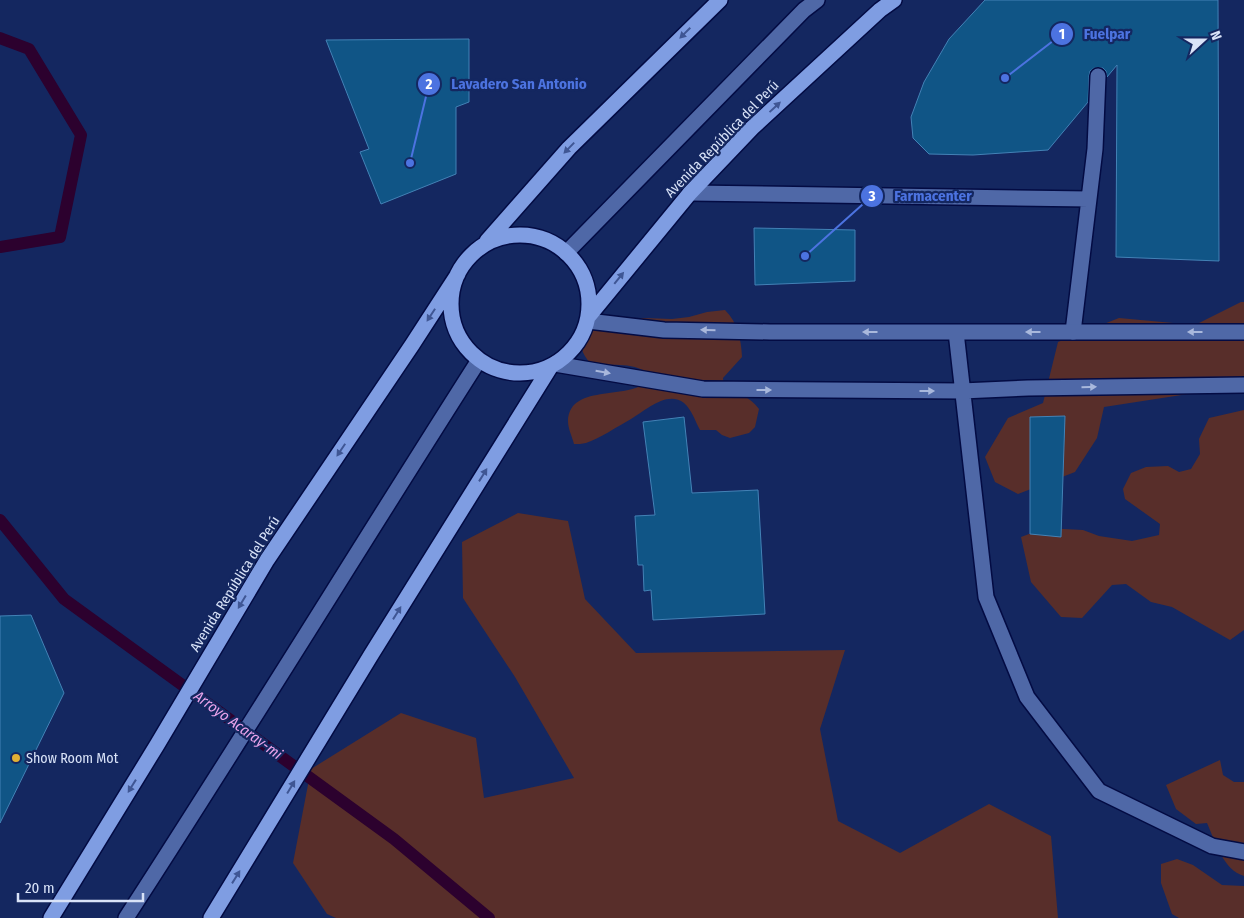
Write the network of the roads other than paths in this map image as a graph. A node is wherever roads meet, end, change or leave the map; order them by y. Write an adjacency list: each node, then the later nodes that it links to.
1 (720, 0): 7 (highway, one-way to 7)
2 (816, 0): 8 (street)
3 (894, 0): 5 (highway, Avenida República del Perú, one-way to 3)
4 (1098, 76): 6 (street)
5 (690, 193): 6 (street); 10 (highway, Avenida República del Perú, one-way to 5)
6 (1089, 199): 12 (street)
7 (482, 246): 8 (highway); 9 (highway)
8 (566, 252): 10 (highway)
9 (458, 274): 14 (highway); 19 (highway, Avenida República del Perú, one-way to 19)
10 (588, 319): 11 (street, one-way to 10); 15 (highway)
11 (956, 332): 12 (street, one-way to 11); 17 (street)
12 (1073, 332): 13 (street, one-way to 12)
13 (1244, 332)
14 (479, 360): 15 (highway); 20 (street)
15 (553, 365): 17 (street, one-way to 17); 21 (highway, one-way to 15)
16 (1244, 385): 17 (street, one-way to 16)
17 (962, 391): 18 (street)
18 (1244, 852)
19 (51, 918)
20 (126, 918)
21 (210, 918)

